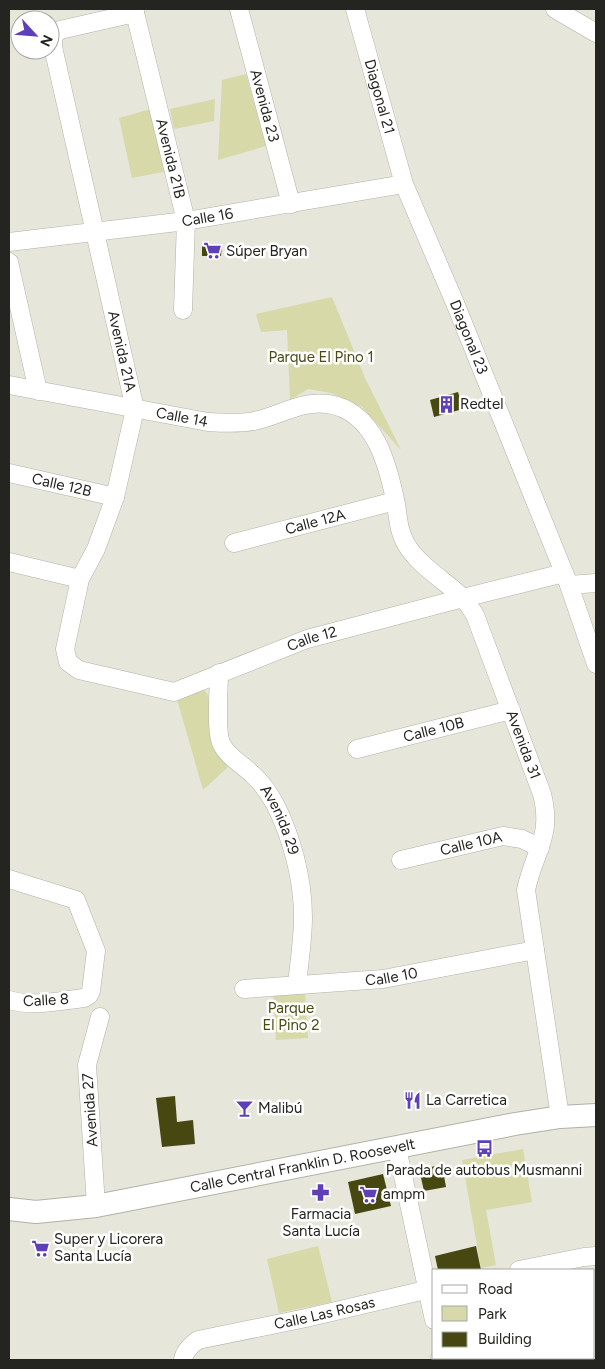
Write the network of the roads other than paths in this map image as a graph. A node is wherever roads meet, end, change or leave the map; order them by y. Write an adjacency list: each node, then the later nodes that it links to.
1 (239, 9): 7 (street, Avenida 23)
2 (356, 9): 6 (street, Diagonal 21)
3 (555, 9): 5 (street)
4 (134, 11): 8 (street, Avenida 21B); 9 (street, Avenida 21A)
5 (596, 33)
6 (404, 184): 7 (street, Calle 16); 23 (street, Diagonal 23)
7 (291, 204): 8 (street, Calle 16)
8 (186, 221): 9 (street, Calle 16); 12 (street, Avenida 21B)
9 (94, 231): 10 (street, Calle 16); 15 (street, Avenida 21A)
10 (9, 242)
11 (9, 262): 14 (street)
12 (183, 310)
13 (9, 385): 14 (street, Calle 14)
14 (38, 391): 15 (street, Calle 14)
15 (135, 409): 16 (street, Calle 14); 18 (street, Avenida 21A)
16 (352, 413): 19 (street, Avenida 31)
17 (9, 473): 18 (street, Calle 12B)
18 (115, 497): 22 (street, Avenida 21A)
19 (395, 501): 20 (street, Calle 12A); 25 (street, Avenida 31)
20 (234, 543)
21 (9, 562): 22 (street)
22 (80, 579): 26 (street, Avenida 21A)
23 (567, 579): 24 (street, Calle 12); 25 (street, Calle 12); 27 (street, Diagonal 23)
24 (596, 583)
25 (463, 598): 28 (street, Calle 12); 29 (street, Avenida 31)
26 (68, 662): 28 (street, Calle 12)
27 (596, 664)
28 (219, 673): 35 (street, Avenida 29)
29 (511, 710): 30 (street, Calle 10B); 31 (street, Avenida 31)
30 (356, 749)
31 (540, 848): 32 (street, Calle 10A); 34 (street, Avenida 31)
32 (401, 860)
33 (9, 879): 37 (street, Calle 8)
34 (535, 950): 35 (street, Calle 10); 40 (street, Avenida 31)
35 (297, 985): 36 (street, Calle 10)
36 (244, 989)
37 (9, 1000)
38 (100, 1017): 42 (street, Avenida 27)
39 (596, 1115): 40 (main road, Calle Central Franklin D. Roosevelt)
40 (560, 1117): 41 (main road, Calle Central Franklin D. Roosevelt)
41 (397, 1148): 42 (main road, Calle Central Franklin D. Roosevelt); 46 (street)
42 (96, 1206): 43 (main road, Calle Central Franklin D. Roosevelt)
43 (9, 1209)
44 (596, 1256): 45 (street)
45 (524, 1269)
46 (431, 1289): 47 (street, Calle Las Rosas)
47 (184, 1360)

